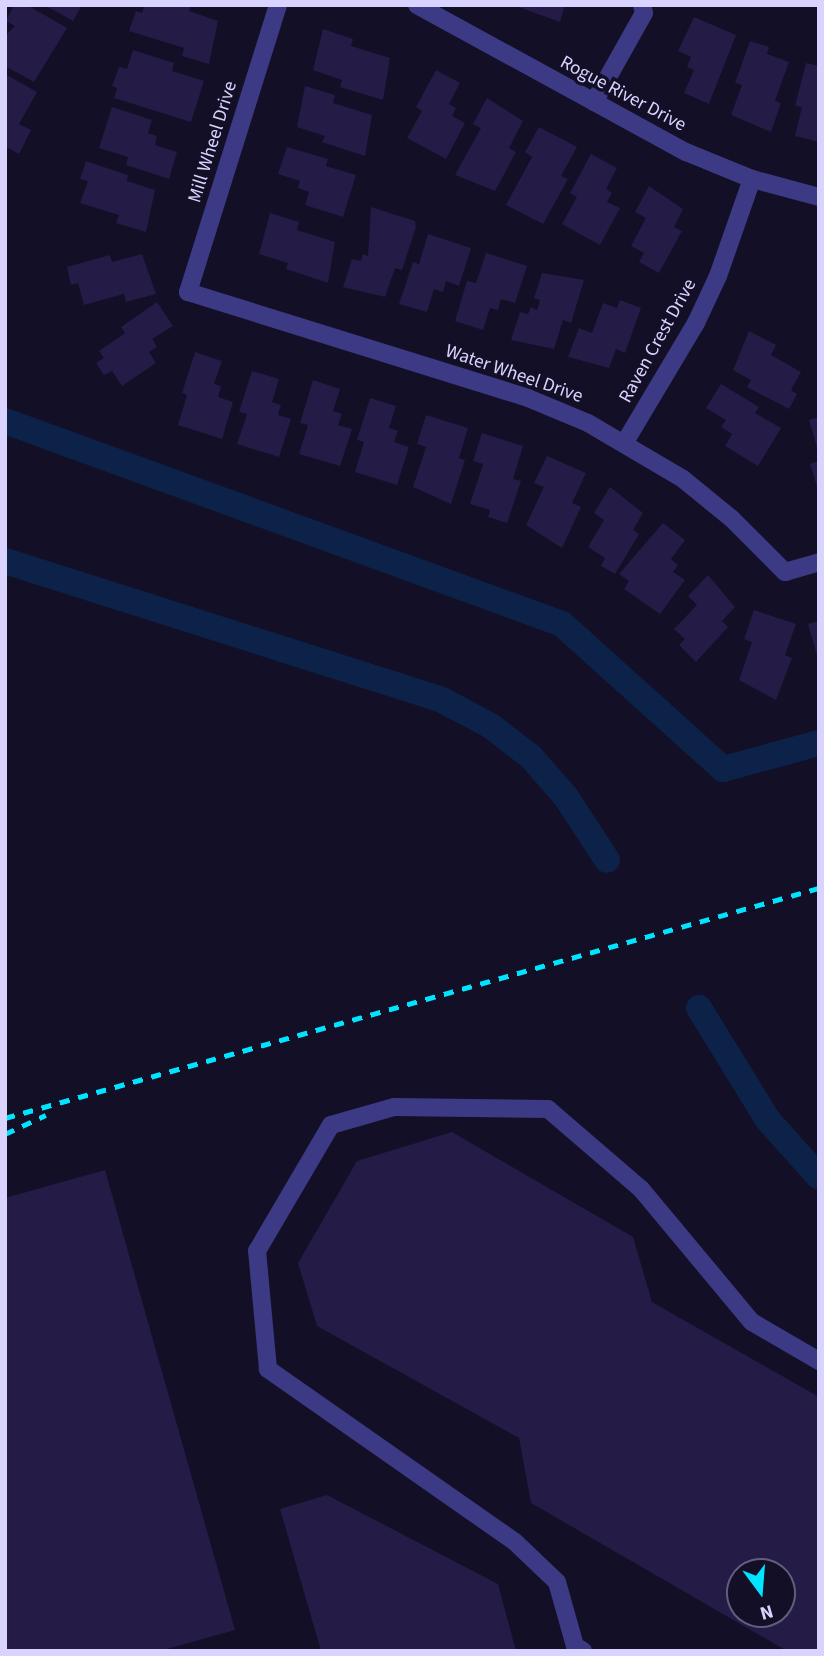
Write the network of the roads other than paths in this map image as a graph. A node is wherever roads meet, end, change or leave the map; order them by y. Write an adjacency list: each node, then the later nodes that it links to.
1 (278, 5): 7 (street, Mill Wheel Drive)
2 (417, 5): 4 (street, Rogue River Drive)
3 (642, 5): 4 (street)
4 (594, 102): 5 (street, Rogue River Drive)
5 (752, 179): 6 (street, Rogue River Drive); 8 (street, Raven Crest Drive)
6 (819, 197)
7 (188, 292): 8 (street, Water Wheel Drive)
8 (625, 442): 9 (street, Water Wheel Drive)
9 (819, 562)
10 (819, 1361): 11 (street)
11 (583, 1651)

